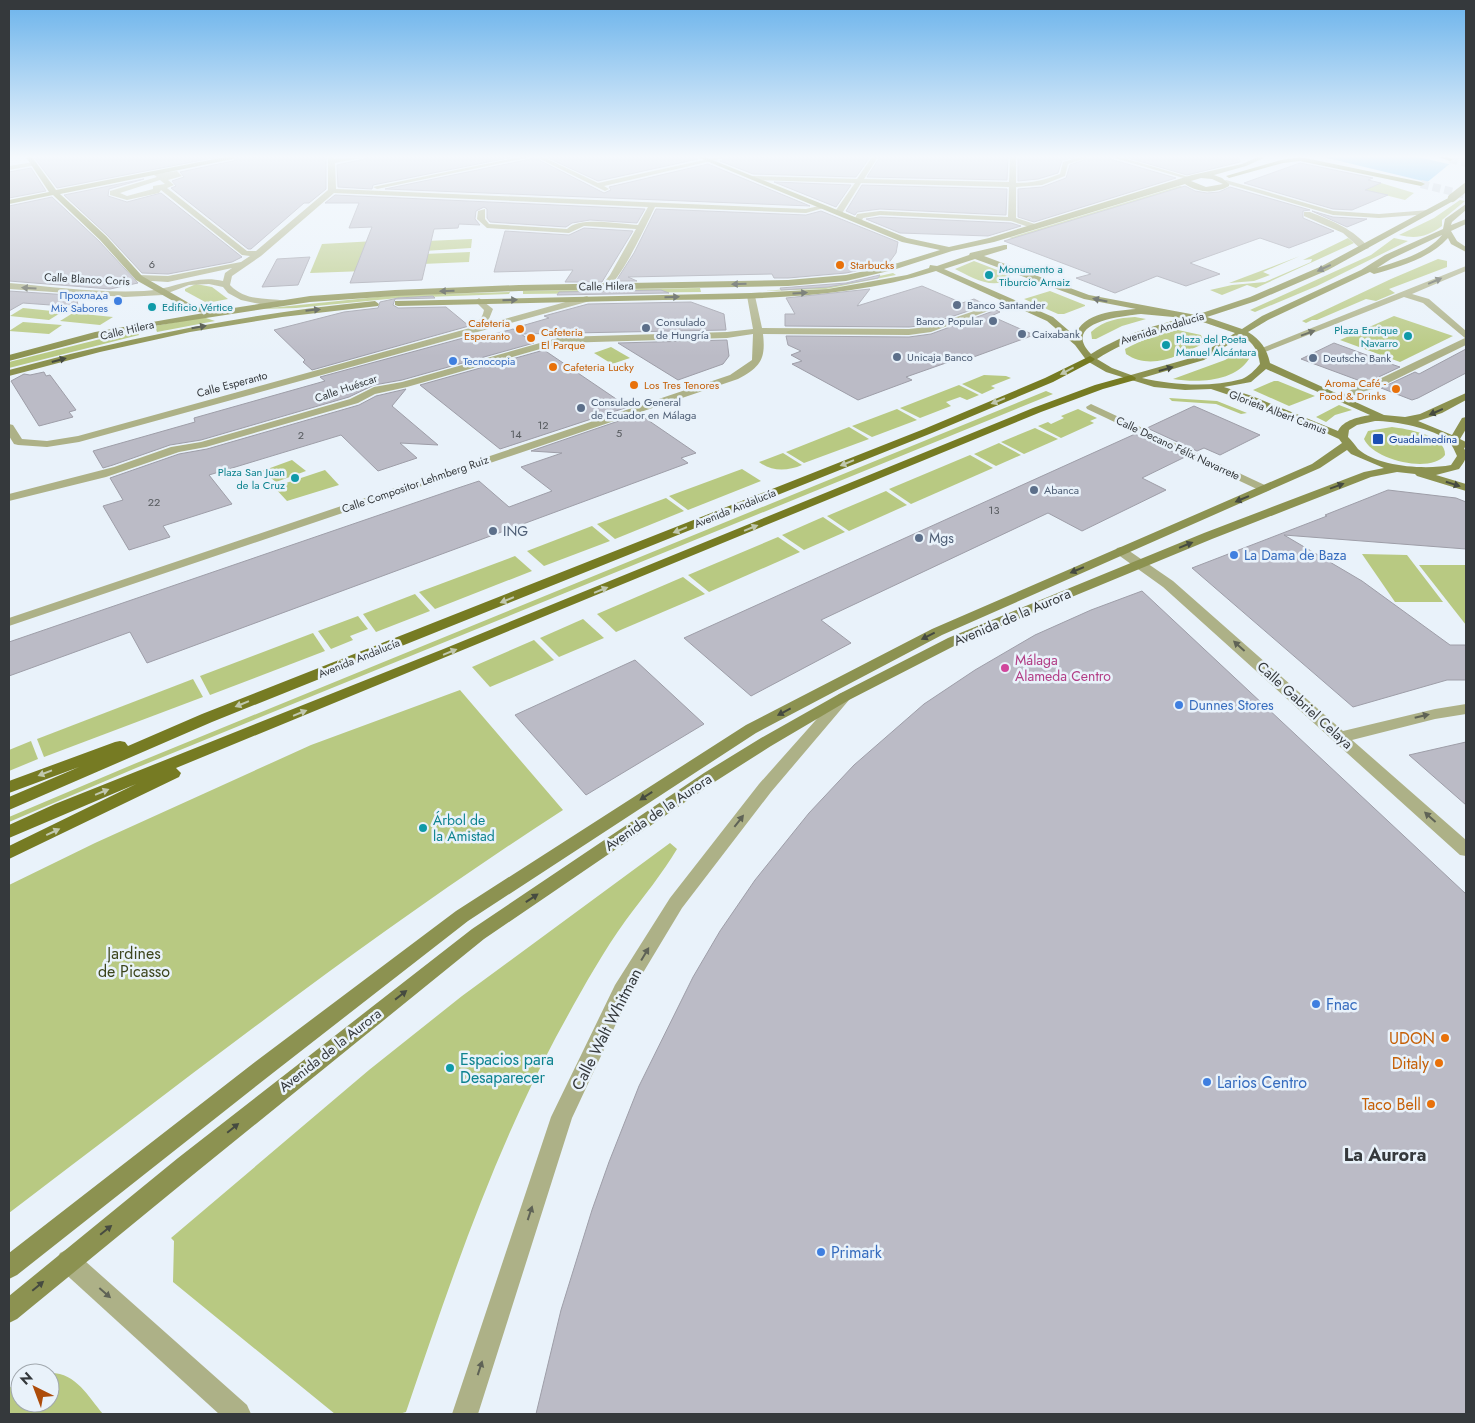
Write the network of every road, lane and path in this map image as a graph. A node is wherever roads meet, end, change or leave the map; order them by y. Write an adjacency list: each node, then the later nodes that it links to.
1 (87, 223): 26 (main road)
2 (208, 223): 19 (street)
3 (295, 223): 19 (street)
4 (485, 223): 12 (street)
5 (864, 223): 15 (main road)
6 (1025, 223): 13 (street)
7 (1047, 223): 13 (main road, Calle Hilera)
8 (1330, 223): 16 (street)
9 (1409, 223): 16 (main road, Avenida Andalucía)
10 (1448, 223): 14 (main road, Avenida Andalucía)
11 (1461, 223): 14 (main road)
12 (641, 226): 30 (street)
13 (1035, 227): 17 (main road, Calle Hilera)
14 (1447, 230): 18 (main road); 46 (main road, Avenida Andalucía)
15 (905, 240): 17 (main road); 21 (main road)
16 (1365, 248): 42 (main road, Avenida Andalucía, one-way to 42)
17 (950, 249): 20 (main road); 21 (main road, Calle Hilera)
18 (1466, 250)
19 (258, 254): 22 (street)
20 (975, 256): 24 (main road, Calle Hilera); 25 (main road); 25 (main road, Calle Hilera)
21 (923, 258): 24 (main road); 27 (main road, Calle Hilera)
22 (245, 263): 26 (street); 28 (street)
23 (1466, 268): 32 (street, one-way to 23)
24 (936, 269): 33 (main road, Calle Hilera, one-way to 24); 49 (main road)
25 (1014, 269): 40 (main road, one-way to 25)
26 (139, 278): 31 (main road)
27 (788, 283): 30 (main road, Calle Hilera, one-way to 30); 33 (main road)
28 (226, 285): 31 (street, Calle Blanco Coris); 36 (street)
29 (9, 286): 31 (street, Calle Blanco Coris, one-way to 29)
30 (606, 286): 36 (main road, Calle Hilera, one-way to 36)
31 (165, 292): 38 (main road)
32 (1404, 294): 47 (street); 50 (street, one-way to 32)
33 (751, 296): 34 (main road, Calle Hilera, one-way to 33); 45 (street, Calle Compositor Lehmberg Ruiz)
34 (587, 299): 35 (main road, Calle Hilera, one-way to 34); 44 (street, Calle Esperanto)
35 (479, 301): 41 (main road, Calle Hilera, one-way to 35); 44 (street, Calle Esperanto)
36 (283, 303): 39 (main road, Calle Hilera)
37 (995, 307): 45 (street, Calle Huéscar)
38 (192, 308): 39 (main road); 43 (main road)
39 (216, 312): 41 (main road); 43 (main road, Calle Hilera)
40 (1165, 312): 42 (main road); 49 (main road)
41 (264, 316): 54 (main road, Calle Hilera, one-way to 41)
42 (1198, 317): 46 (main road); 52 (main road, Avenida Andalucía)
43 (154, 323): 51 (main road, Calle Hilera)
44 (468, 332): 63 (street, Calle Esperanto)
45 (757, 332): 70 (street, Calle Huéscar); 73 (street, Calle Compositor Lehmberg Ruiz)
46 (1242, 333): 50 (main road); 55 (main road, Avenida Andalucía, one-way to 46)
47 (1466, 336)
48 (1466, 341): 58 (street)
49 (1078, 343): 52 (main road)
50 (1262, 350): 53 (main road)
51 (9, 358)
52 (1090, 359): 55 (main road); 76 (main road, Avenida Andalucía, one-way to 76)
53 (1265, 366): 56 (main road); 58 (main road, Glorieta Albert Camus)
54 (10, 373)
55 (1131, 378): 56 (main road); 77 (main road, Avenida Andalucía, one-way to 55)
56 (1212, 388): 64 (main road, Glorieta Albert Camus)
57 (1466, 396): 61 (main road, one-way to 61)
58 (1340, 399): 60 (main road, Glorieta Albert Camus)
59 (1091, 407): 69 (street, Calle Decano Félix Navarrete)
60 (1384, 418): 61 (main road, Glorieta Albert Camus); 64 (main road, Glorieta Albert Camus)
61 (1403, 420): 65 (main road, Glorieta Albert Camus)
62 (1466, 420): 65 (main road)
63 (9, 427)
64 (1345, 441): 67 (main road, Glorieta Albert Camus); 69 (main road, Avenida de la Aurora)
65 (1454, 441): 66 (main road, Glorieta Albert Camus)
66 (1465, 453): 67 (main road, Glorieta Albert Camus)
67 (1401, 469): 68 (main road, one-way to 68); 72 (main road, Avenida de la Aurora, one-way to 67)
68 (1466, 488)
69 (1265, 489): 71 (main road, Avenida de la Aurora, one-way to 71)
70 (9, 497)
71 (1121, 551): 72 (street, Calle Gabriel Celaya); 85 (main road, Avenida de la Aurora, one-way to 85)
72 (1141, 563): 74 (main road, Avenida de la Aurora); 78 (street, Calle Gabriel Celaya, one-way to 72)
73 (9, 622)
74 (844, 697): 84 (main road, Avenida de la Aurora, one-way to 74); 88 (street, Calle Walt Whitman, one-way to 74)
75 (1466, 709): 78 (street, one-way to 75)
76 (207, 718): 79 (main road, one-way to 79); 80 (main road, Avenida Andalucía)
77 (255, 731): 81 (main road, Avenida Andalucía, one-way to 77); 83 (main road, Avenida Andalucía, one-way to 77)
78 (1341, 737): 82 (street, Calle Gabriel Celaya, one-way to 78)
79 (9, 787)
80 (9, 804)
81 (9, 832)
82 (1466, 850)
83 (9, 853)
84 (68, 1260): 86 (main road, Avenida de la Aurora, one-way to 84); 87 (street, one-way to 87)
85 (9, 1267)
86 (9, 1310)
87 (238, 1414)
88 (465, 1414)

